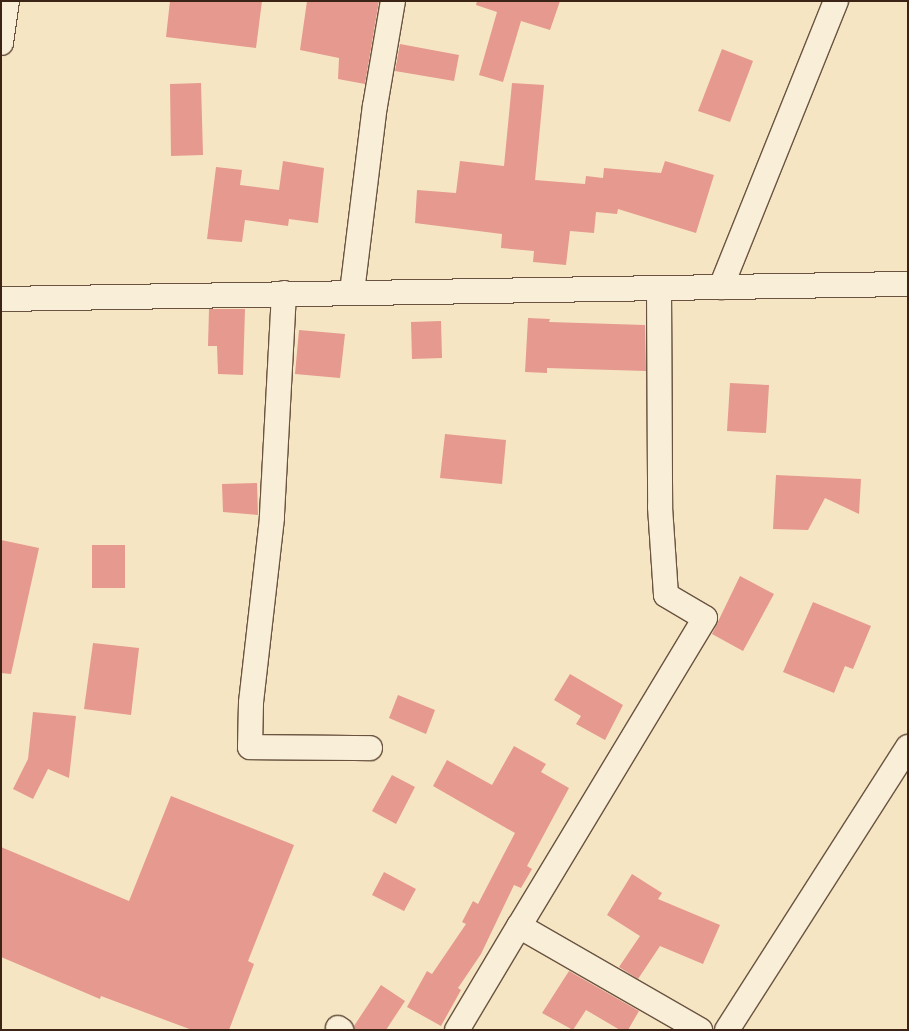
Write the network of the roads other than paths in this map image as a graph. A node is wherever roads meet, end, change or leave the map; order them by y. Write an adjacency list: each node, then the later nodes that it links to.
1 (7, 1): 4 (street)
2 (393, 1): 8 (street)
3 (836, 1): 6 (street)
4 (1, 43)
5 (908, 284): 6 (street)
6 (721, 287): 7 (street)
7 (659, 288): 8 (street); 13 (street)
8 (352, 292): 9 (street)
9 (284, 293): 10 (street); 12 (street)
10 (1, 299)
11 (908, 747): 16 (street)
12 (370, 748)
13 (519, 926): 14 (street); 15 (street)
14 (457, 1030)
15 (700, 1030)
16 (726, 1030)

